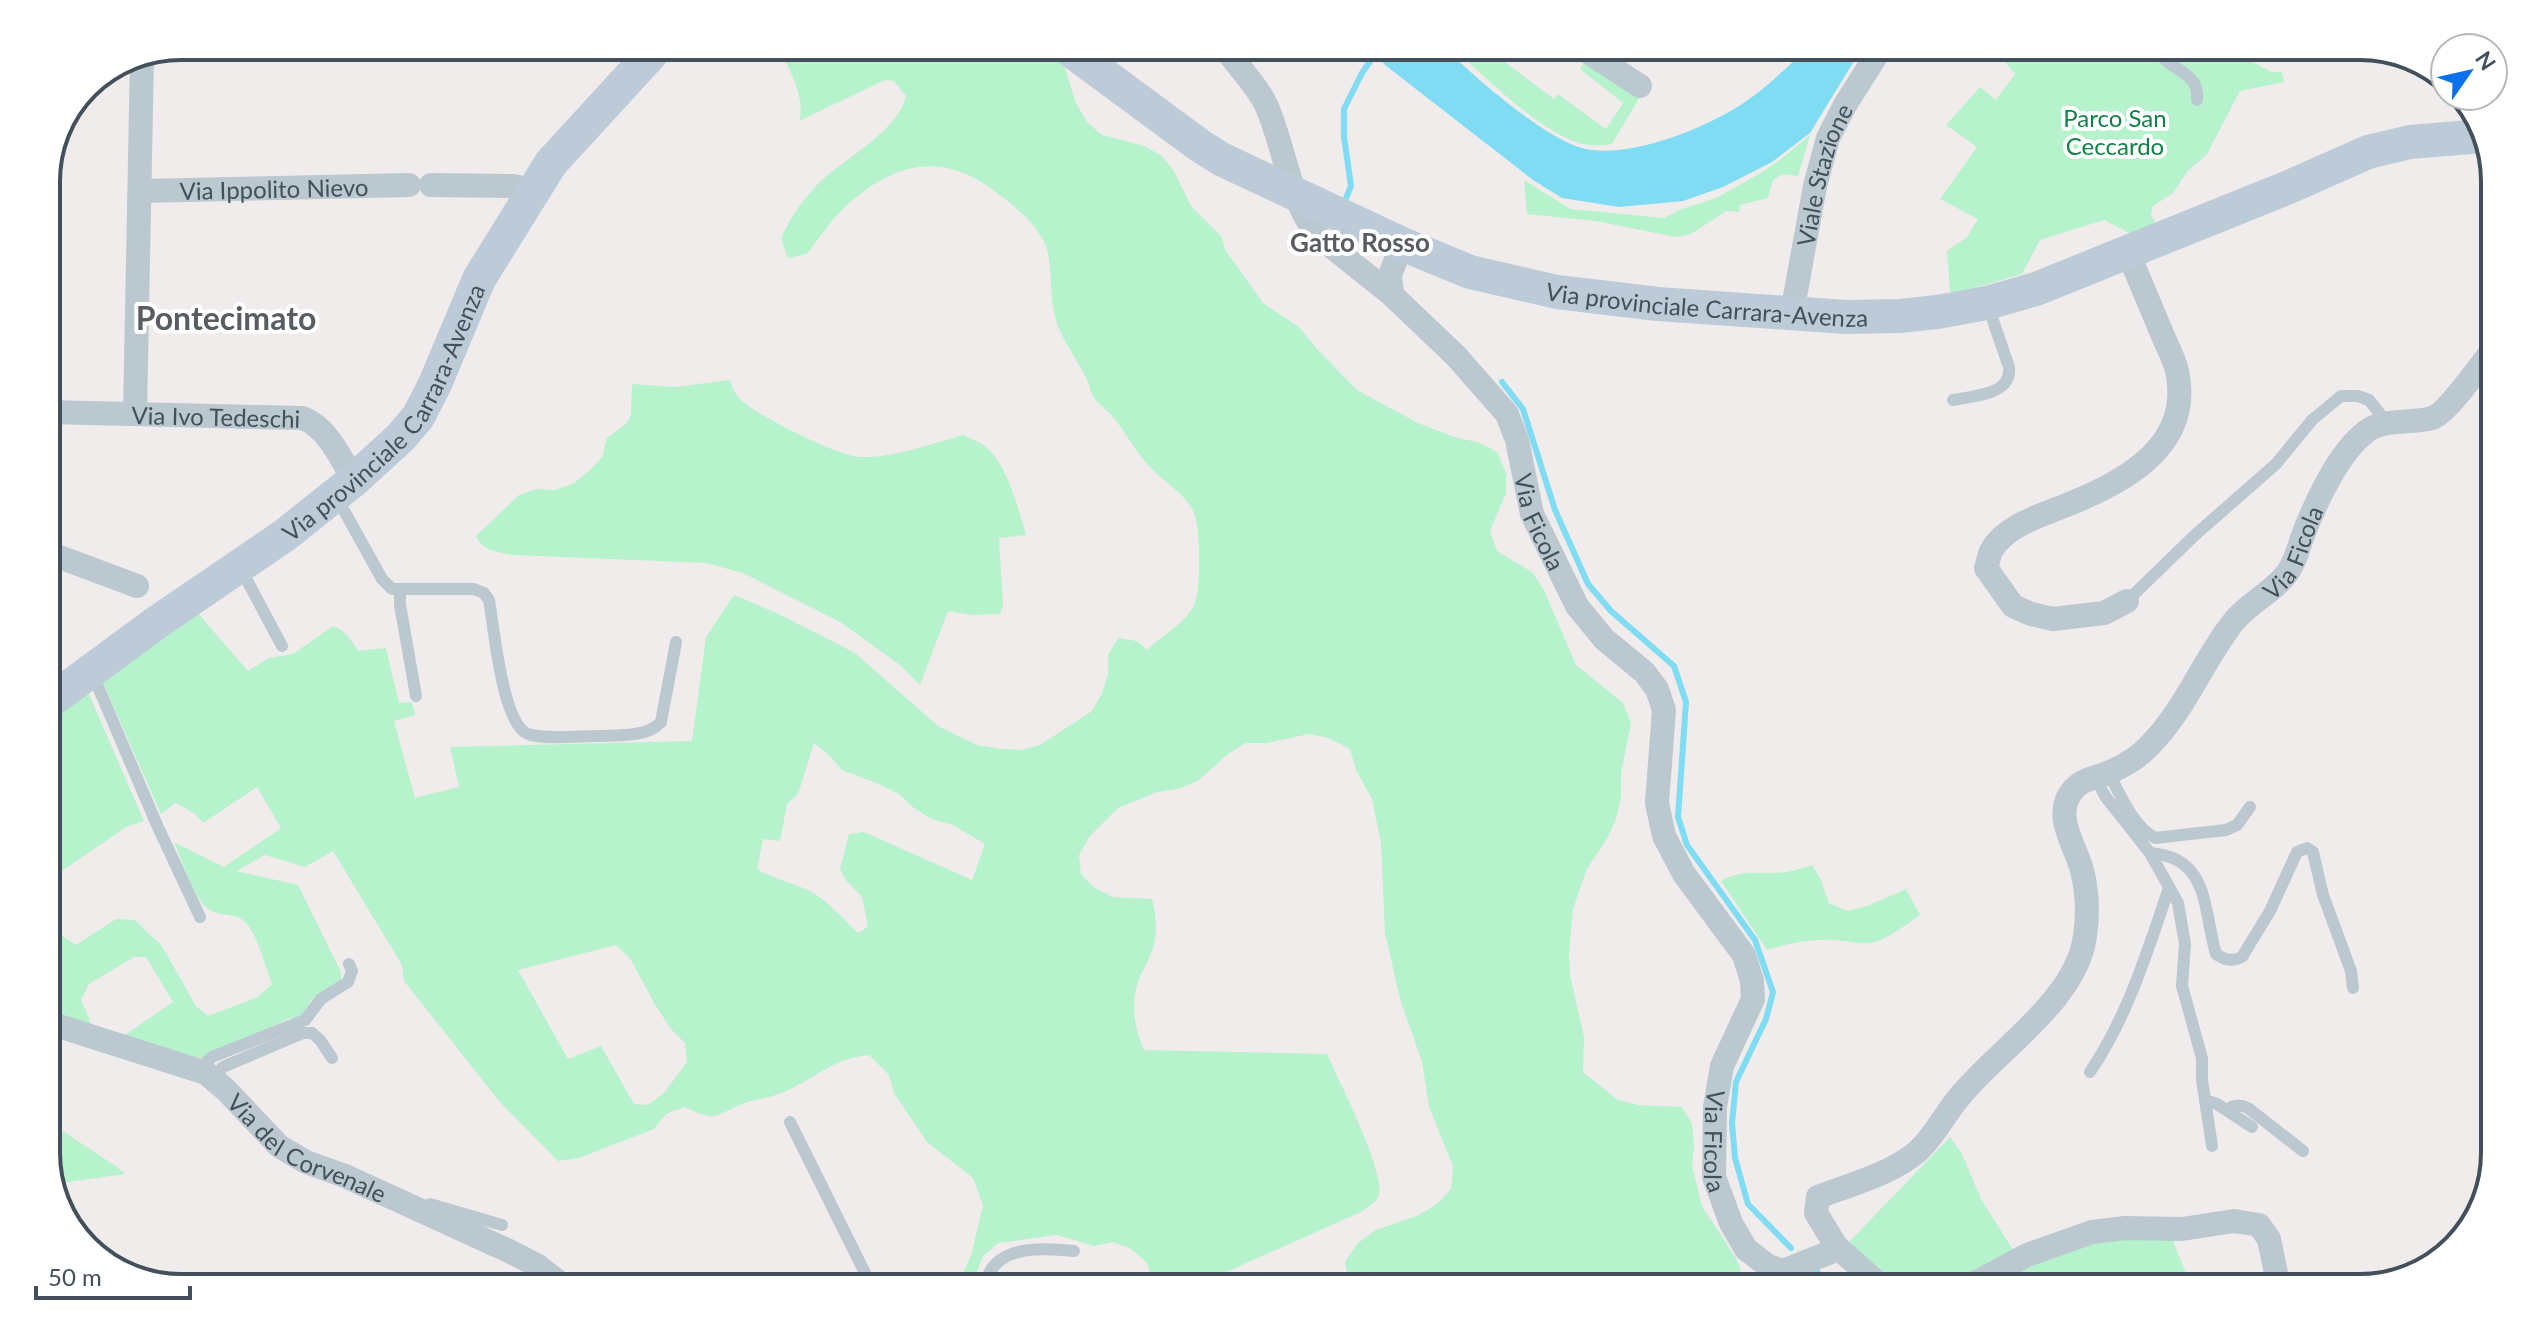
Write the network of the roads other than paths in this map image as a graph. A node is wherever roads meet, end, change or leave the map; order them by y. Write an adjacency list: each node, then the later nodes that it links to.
1 (645, 60): 11 (main road, Via provinciale Carrara-Avenza)
2 (1084, 60): 13 (main road, Via provinciale Carrara-Avenza)
3 (1234, 60): 13 (street)
4 (1600, 60): 8 (street)
5 (1873, 60): 18 (street, Viale Stazione)
6 (2166, 60): 9 (lane)
7 (142, 66): 12 (street)
8 (1640, 86)
9 (2197, 100)
10 (2472, 137): 15 (main road, Via provinciale Carrara-Avenza)
11 (534, 190): 12 (street, Via Ippolito Nievo); 24 (main road, Via provinciale Carrara-Avenza)
12 (140, 191): 22 (street)
13 (1295, 195): 14 (main road, Via provinciale Carrara-Avenza); 16 (street)
14 (1402, 244): 16 (street); 18 (main road, Via provinciale Carrara-Avenza)
15 (2128, 252): 17 (main road, Via provinciale Carrara-Avenza); 29 (street)
16 (1392, 295): 54 (street, Via Ficola)
17 (1987, 303): 18 (main road, Via provinciale Carrara-Avenza); 20 (lane)
18 (1792, 313)
19 (2481, 364): 23 (street, Via Ficola)
20 (1953, 400)
21 (60, 412): 22 (street, Via Ivo Tedeschi)
22 (135, 414): 24 (street, Via Ivo Tedeschi)
23 (2388, 424): 29 (lane); 35 (street, Via Ficola)
24 (344, 488): 26 (main road, Via provinciale Carrara-Avenza); 28 (lane)
25 (60, 557): 27 (street)
26 (239, 567): 31 (lane); 32 (main road, Via provinciale Carrara-Avenza)
27 (137, 586)
28 (400, 589): 30 (lane); 34 (lane)
29 (2127, 601)
30 (676, 642)
31 (282, 646)
32 (92, 671): 33 (main road, Via provinciale Carrara-Avenza); 39 (lane)
33 (60, 694)
34 (416, 696)
35 (2102, 775): 36 (lane); 37 (lane); 54 (street, Via Ficola)
36 (2250, 807)
37 (2150, 853): 38 (lane); 41 (lane)
38 (2169, 888): 44 (lane); 46 (lane)
39 (200, 917)
40 (349, 964): 45 (lane)
41 (2353, 988)
42 (60, 1027): 45 (street, Via del Corvenale)
43 (332, 1058): 45 (lane)
44 (2090, 1072)
45 (205, 1074): 56 (street, Via del Corvenale)
46 (2205, 1100): 47 (lane); 50 (lane)
47 (2227, 1110): 49 (lane); 51 (lane)
48 (790, 1122): 57 (lane)
49 (2252, 1127)
50 (2212, 1146)
51 (2303, 1151)
52 (430, 1204): 53 (lane)
53 (502, 1225)
54 (1833, 1249): 59 (street)
55 (1074, 1251): 58 (lane)
56 (548, 1274)
57 (866, 1274)
58 (988, 1274)
59 (1865, 1274)
60 (1992, 1274): 61 (street)
61 (2276, 1274)

